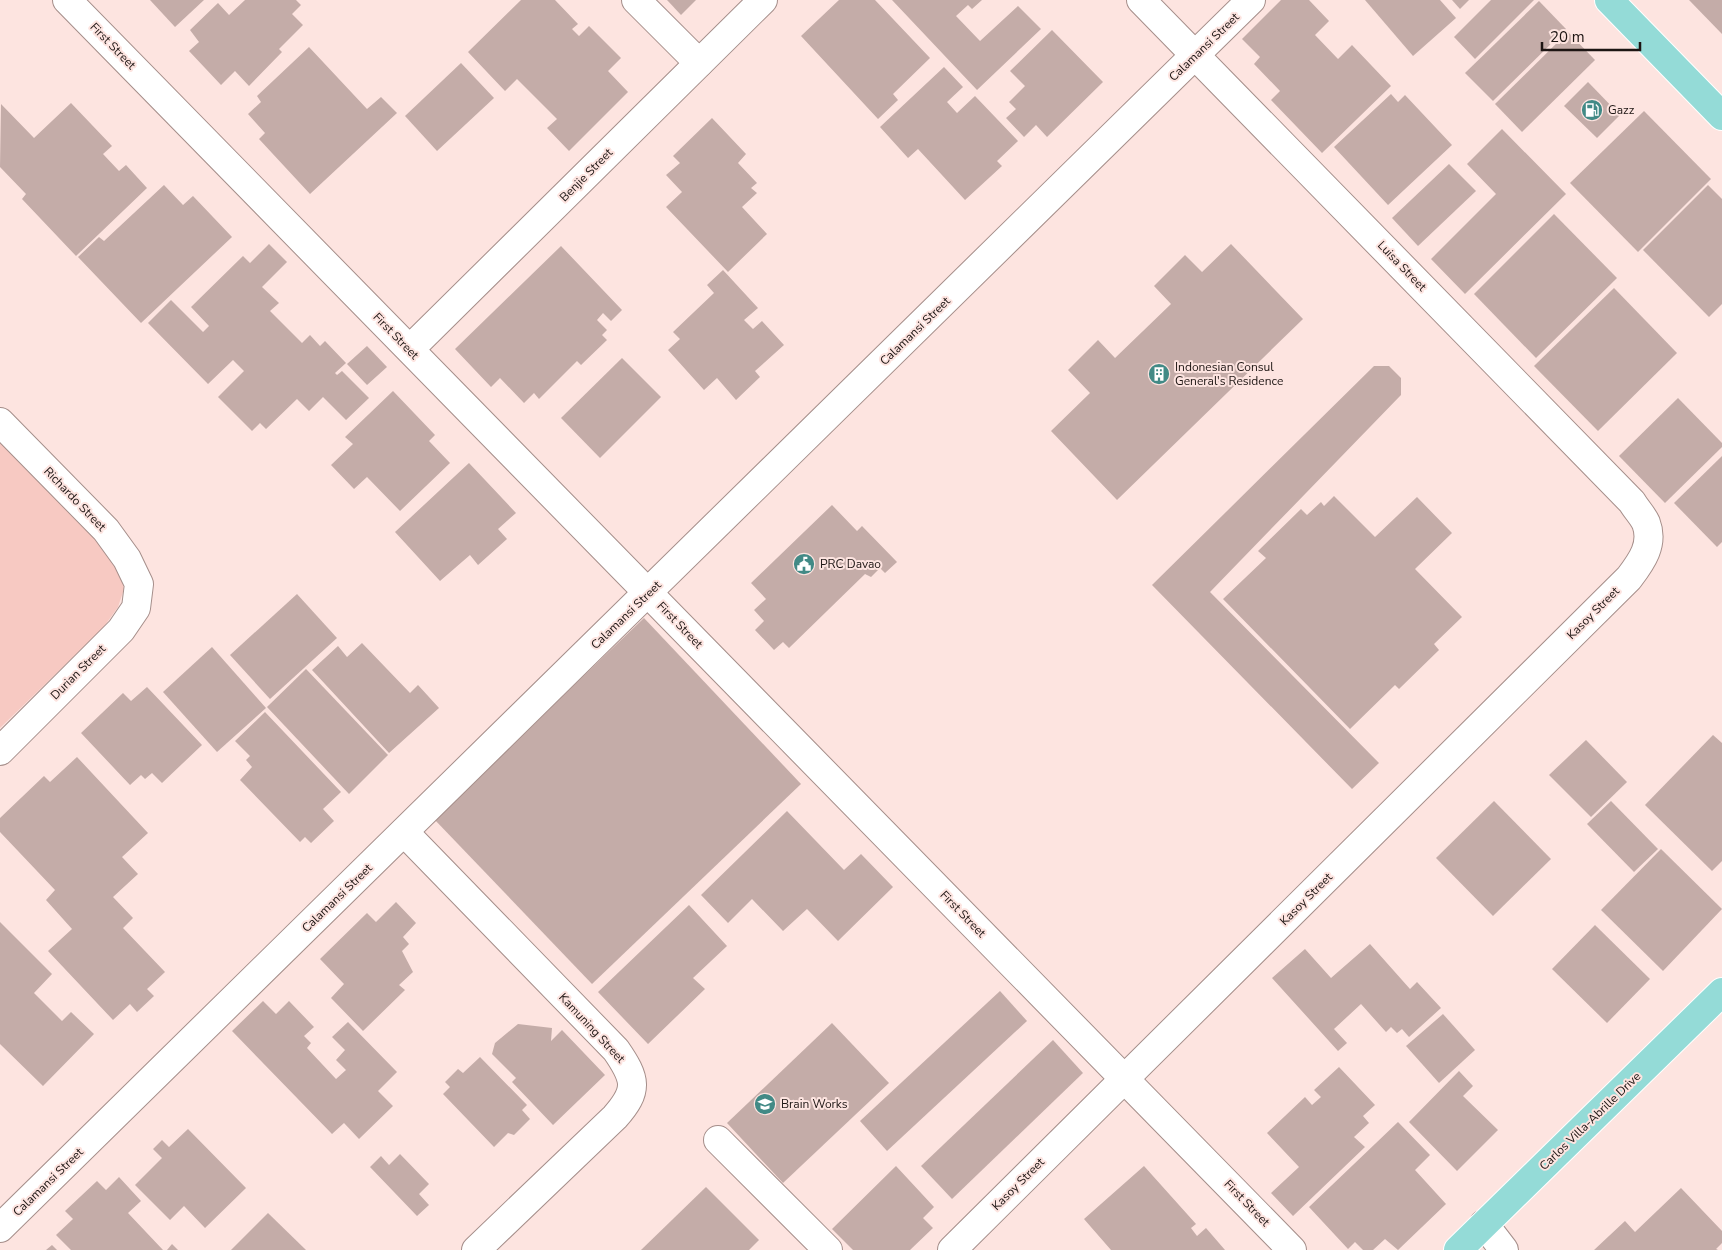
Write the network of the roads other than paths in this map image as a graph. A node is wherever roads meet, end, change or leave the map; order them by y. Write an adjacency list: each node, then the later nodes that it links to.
1 (67, 0): 10 (street, First Street)
2 (636, 0): 8 (street)
3 (763, 0): 8 (street, Benjie Street)
4 (1141, 0): 7 (street, Luisa Street)
5 (1251, 0): 7 (street, Calamansi Street)
6 (1609, 0): 9 (main road)
7 (1196, 54): 12 (street, Luisa Street); 14 (street, Calamansi Street)
8 (699, 64): 10 (street, Benjie Street)
9 (1722, 116)
10 (410, 349): 14 (street, First Street)
11 (0, 422): 13 (street, Richardo Street)
12 (1649, 540): 18 (street, Kasoy Street)
13 (139, 584): 15 (street, Durian Street)
14 (649, 593): 16 (street, Calamansi Street); 18 (street, First Street)
15 (0, 751)
16 (404, 832): 21 (street, Calamansi Street); 22 (street, Kamuning Street)
17 (1722, 992): 20 (main road, Carlos Villa-Abrille Drive)
18 (1125, 1079): 24 (street, Kasoy Street); 25 (street, First Street)
19 (718, 1140): 23 (street)
20 (1484, 1224): 26 (main road, Carlos Villa-Abrille Drive); 27 (street)
21 (0, 1228)
22 (476, 1250)
23 (828, 1250)
24 (952, 1250)
25 (1292, 1250)
26 (1458, 1250)
27 (1504, 1250)

